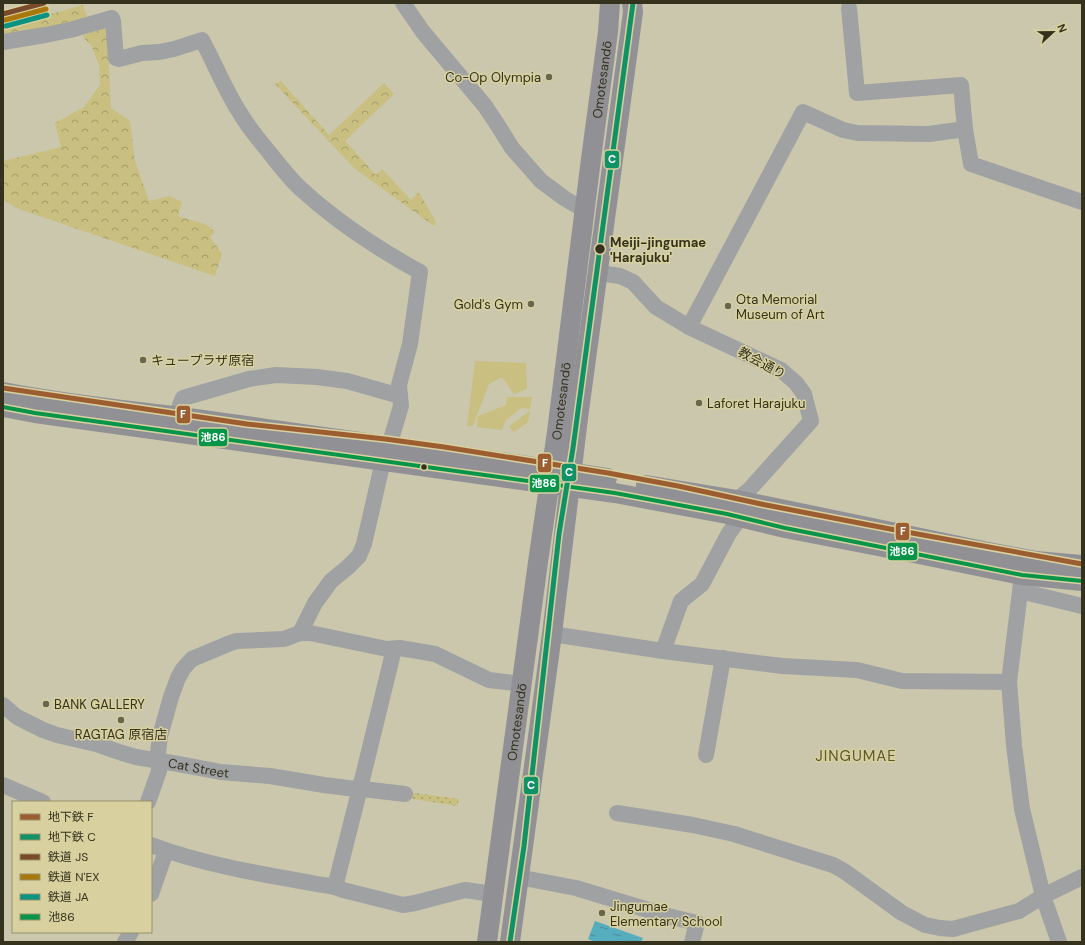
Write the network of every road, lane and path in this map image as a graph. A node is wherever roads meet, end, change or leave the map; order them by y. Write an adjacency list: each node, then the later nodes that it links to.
1 (403, 3): 8 (street)
2 (610, 3): 8 (main road, Omotesandō)
3 (632, 3): 9 (main road, Omotesandō)
4 (849, 8): 6 (street)
5 (3, 42): 12 (street)
6 (965, 128): 7 (street); 10 (street)
7 (1082, 202)
8 (584, 210): 16 (main road, Omotesandō)
9 (599, 273): 10 (street, 教会通り); 17 (main road, Omotesandō)
10 (688, 327): 18 (street, 教会通り)
11 (3, 392): 14 (main road)
12 (400, 396): 14 (street); 15 (street)
13 (3, 407): 15 (main road)
14 (178, 417): 15 (main road)
15 (386, 453): 16 (main road); 24 (street)
16 (550, 477): 17 (main road); 30 (main road, Omotesandō)
17 (571, 480): 18 (main road); 25 (main road, Omotesandō)
18 (739, 509): 19 (main road); 22 (main road); 27 (street)
19 (1036, 561): 20 (main road); 22 (street)
20 (1082, 565)
21 (1082, 581): 22 (main road)
22 (1021, 583): 23 (street); 29 (street)
23 (1082, 606)
24 (300, 632): 26 (street); 33 (street)
25 (552, 634): 27 (street); 42 (main road, Omotesandō)
26 (394, 649): 30 (street); 35 (street)
27 (663, 651): 28 (street)
28 (723, 658): 29 (street); 32 (street)
29 (1009, 682): 47 (street)
30 (522, 684): 46 (main road, Omotesandō)
31 (3, 705): 33 (street, Cat Street)
32 (706, 756)
33 (158, 760): 35 (street, Cat Street); 38 (street)
34 (3, 785): 37 (street)
35 (360, 789): 36 (street, Cat Street); 44 (street)
36 (405, 794)
37 (41, 801)
38 (148, 801)
39 (617, 813): 47 (street)
40 (152, 845): 41 (street)
41 (166, 851): 44 (street); 45 (street)
42 (518, 877): 51 (main road, Omotesandō); 52 (street)
43 (1082, 877): 47 (street)
44 (335, 887): 46 (street)
45 (152, 891)
46 (493, 894): 50 (main road, Omotesandō)
47 (1043, 896): 53 (street)
48 (130, 933): 49 (street)
49 (125, 942)
50 (487, 942)
51 (510, 942)
52 (692, 942)
53 (1059, 942)

